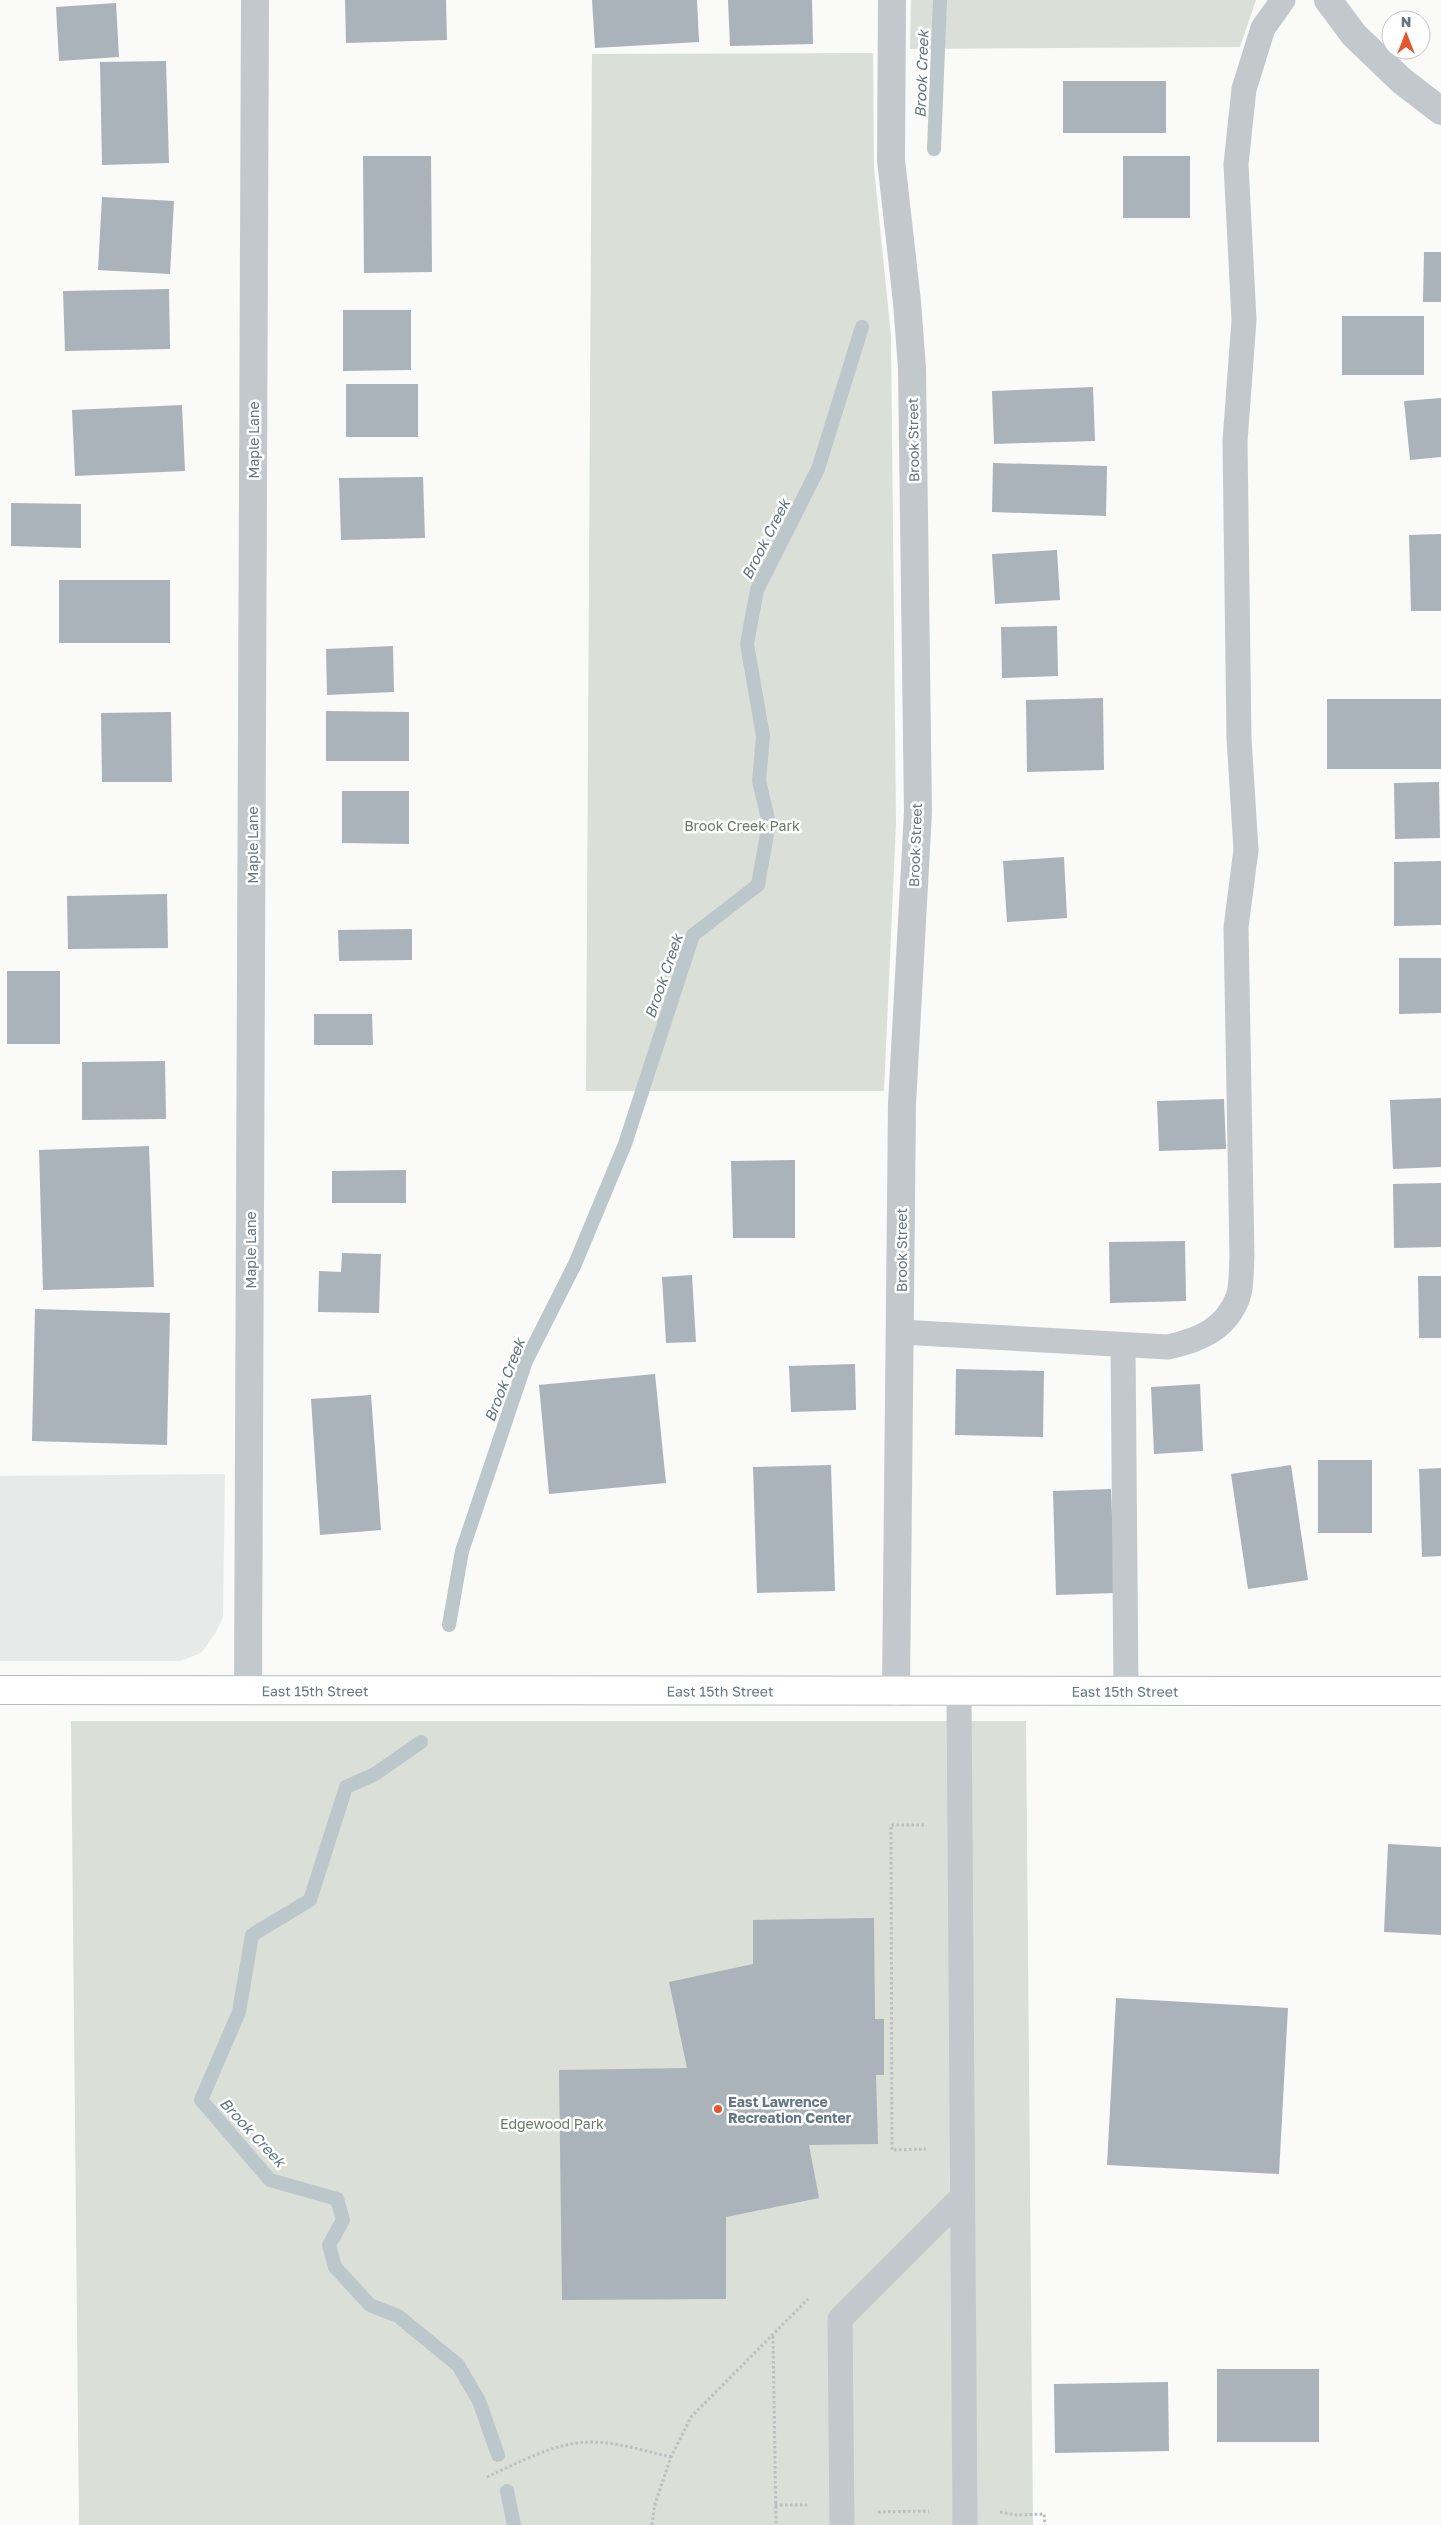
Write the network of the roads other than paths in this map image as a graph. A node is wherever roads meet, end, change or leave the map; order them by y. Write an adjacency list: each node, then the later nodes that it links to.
1 (255, 0): 9 (street, Maple Lane)
2 (892, 0): 6 (street, Brook Street)
3 (1283, 0): 7 (lane)
4 (1328, 0): 5 (street)
5 (1441, 111)
6 (900, 1332): 7 (lane); 10 (street, Brook Street)
7 (1123, 1346): 12 (lane)
8 (0, 1690): 9 (main road, East 15th Street)
9 (248, 1690): 10 (main road, East 15th Street)
10 (896, 1691): 11 (main road, East 15th Street)
11 (959, 1691): 12 (main road, East 15th Street); 14 (lane)
12 (1126, 1691): 13 (main road, East 15th Street)
13 (1441, 1691)
14 (961, 2198): 15 (lane); 16 (lane)
15 (842, 2517)
16 (965, 2518)

